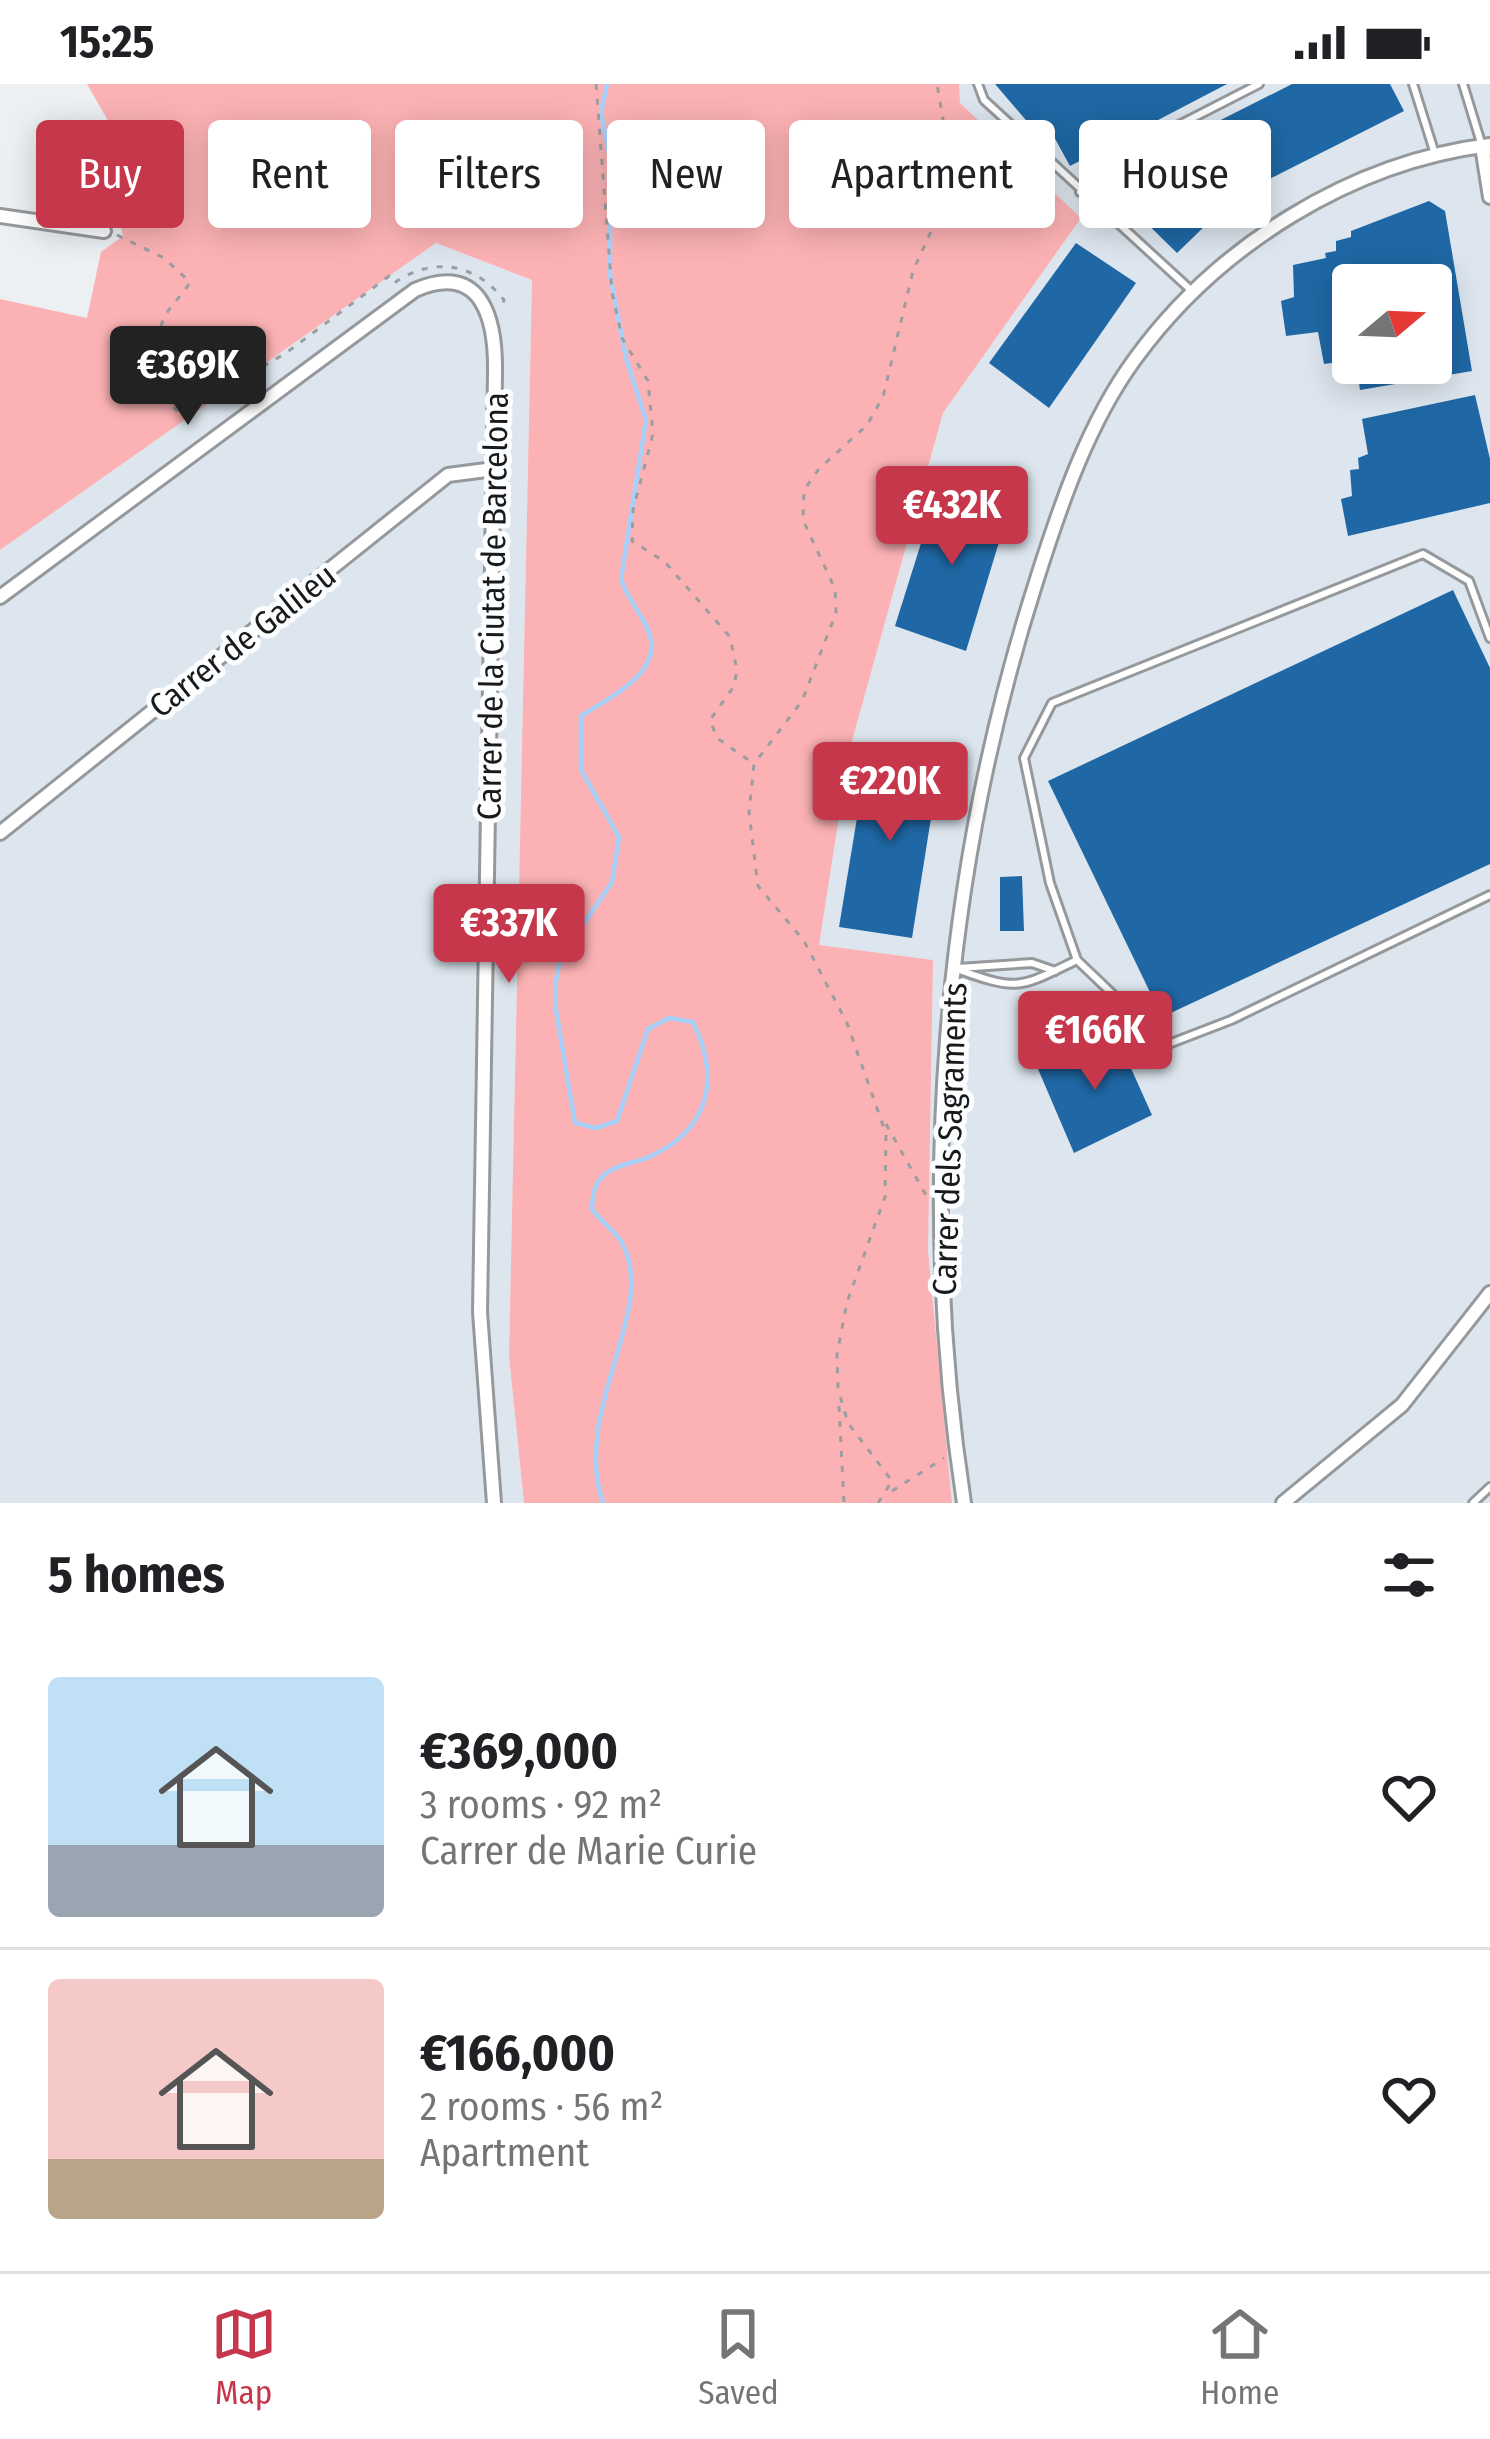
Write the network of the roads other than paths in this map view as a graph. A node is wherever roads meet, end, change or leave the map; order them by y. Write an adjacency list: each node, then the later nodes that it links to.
1 (978, 84): 8 (lane)
2 (1259, 84): 5 (lane)
3 (1414, 84): 7 (lane)
4 (1463, 84): 6 (lane)
5 (1189, 120)
6 (1488, 148): 7 (street, Carrer dels Sagraments); 9 (street)
7 (1436, 157): 13 (street, Carrer dels Sagraments)
8 (1079, 191)
9 (1490, 197)
10 (0, 216): 12 (street)
11 (1121, 228): 13 (lane)
12 (104, 230)
13 (1193, 292): 20 (street, Carrer dels Sagraments)
14 (494, 469): 15 (street, Carrer de la Ciutat de Barcelona); 17 (street, Carrer de Galileu); 24 (street, Carrer de la Ciutat de Barcelona)
15 (0, 597)
16 (1490, 638): 19 (lane)
17 (0, 833)
18 (1490, 895): 19 (lane)
19 (1077, 960): 21 (lane)
20 (954, 968): 21 (lane); 21 (lane); 25 (street, Carrer dels Sagraments)
21 (1054, 971)
22 (1487, 1302): 26 (street)
23 (1490, 1487): 27 (lane)
24 (494, 1503)
25 (964, 1503)
26 (1283, 1503)
27 (1473, 1503)

